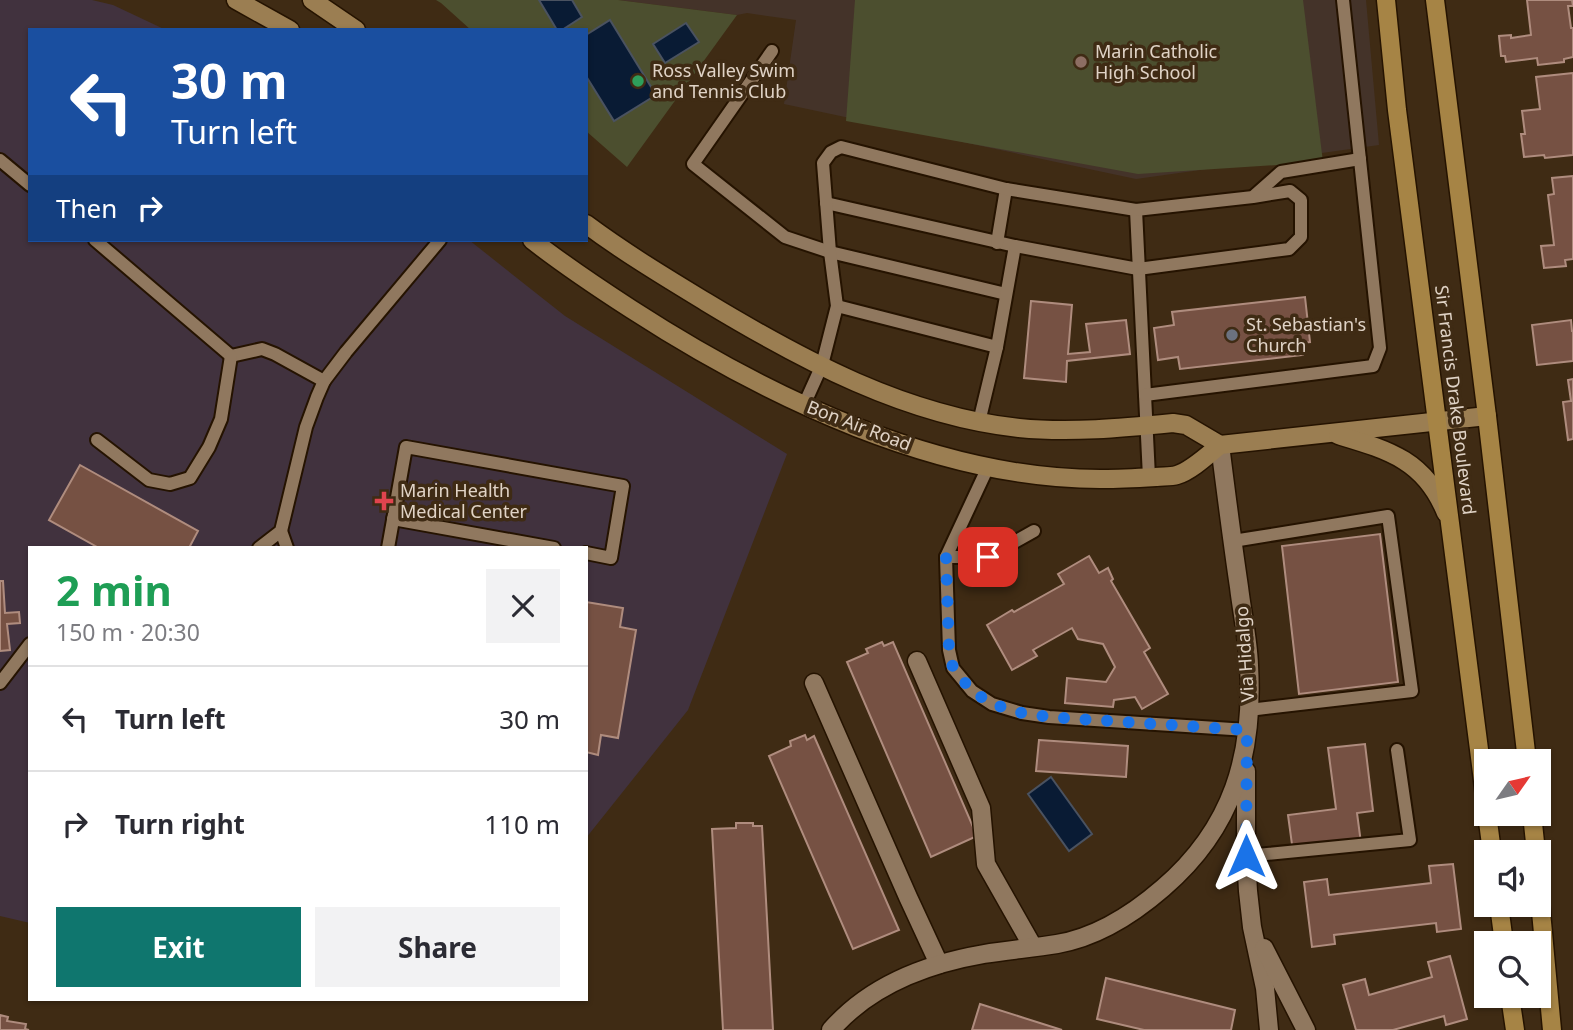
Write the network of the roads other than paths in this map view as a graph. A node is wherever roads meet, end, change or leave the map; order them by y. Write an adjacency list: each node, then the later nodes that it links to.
1 (236, 0): 6 (main road)
2 (312, 0): 7 (main road)
3 (1343, 0): 9 (lane)
4 (1386, 0): 33 (main road, Sir Francis Drake Boulevard)
5 (1435, 0): 32 (main road, Sir Francis Drake Boulevard)
6 (286, 28)
7 (353, 28)
8 (772, 51): 22 (lane)
9 (1360, 159): 13 (lane); 30 (lane)
10 (0, 160): 11 (lane)
11 (28, 183)
12 (1006, 189): 14 (lane); 15 (lane); 20 (lane)
13 (1254, 197): 15 (lane); 23 (lane)
14 (826, 203): 20 (lane); 22 (lane)
15 (1136, 210): 23 (lane)
16 (588, 225): 28 (main road)
17 (97, 242): 27 (lane)
18 (438, 242): 29 (lane)
19 (535, 242): 31 (main road, Bon Air Road)
20 (998, 243): 21 (lane)
21 (1015, 247): 23 (lane); 24 (lane)
22 (830, 252): 24 (lane); 25 (lane)
23 (1138, 269): 30 (lane)
24 (1006, 294): 26 (lane)
25 (837, 306): 26 (lane); 28 (lane)
26 (997, 347): 34 (lane)
27 (231, 356): 29 (lane); 37 (lane)
28 (822, 365): 31 (lane); 34 (main road)
29 (324, 381): 43 (lane)
30 (1144, 395): 35 (lane)
31 (804, 405): 39 (main road, Bon Air Road)
32 (1487, 416): 33 (main road); 59 (main road, Sir Francis Drake Boulevard)
33 (1436, 421): 36 (main road); 42 (main road, Sir Francis Drake Boulevard)
34 (979, 422): 35 (main road)
35 (1146, 426): 38 (main road); 40 (lane)
36 (1331, 433): 38 (main road); 42 (main road)
37 (97, 440)
38 (1220, 445): 40 (main road, Bon Air Road); 45 (street, Via Hidalgo)
39 (988, 467): 40 (main road, Bon Air Road); 51 (lane)
40 (1149, 477)
41 (393, 519): 48 (lane); 49 (lane); 50 (lane)
42 (1449, 519): 58 (main road, Sir Francis Drake Boulevard)
43 (281, 531): 46 (lane); 47 (lane)
44 (1034, 531): 51 (lane)
45 (1233, 541): 56 (street, Via Hidalgo); 56 (lane)
46 (262, 546)
47 (285, 546)
48 (388, 546)
49 (543, 546)
50 (588, 553)
51 (946, 557): 57 (lane)
52 (28, 647): 54 (lane)
53 (917, 661): 64 (street)
54 (0, 683)
55 (814, 683): 65 (street)
56 (1249, 710): 57 (street, Via Hidalgo)
57 (1247, 736): 61 (street); 64 (street, Via Hidalgo)
58 (1479, 749)
59 (1526, 749)
60 (1397, 750): 61 (lane)
61 (1246, 856): 63 (street)
62 (1542, 917): 71 (main road)
63 (1252, 927): 68 (street); 69 (street)
64 (1033, 947): 65 (street, Via Hidalgo)
65 (939, 964): 67 (street, Via Hidalgo)
66 (1512, 1008): 70 (main road)
67 (831, 1030)
68 (1269, 1030)
69 (1306, 1030)
70 (1515, 1030)
71 (1552, 1030)

